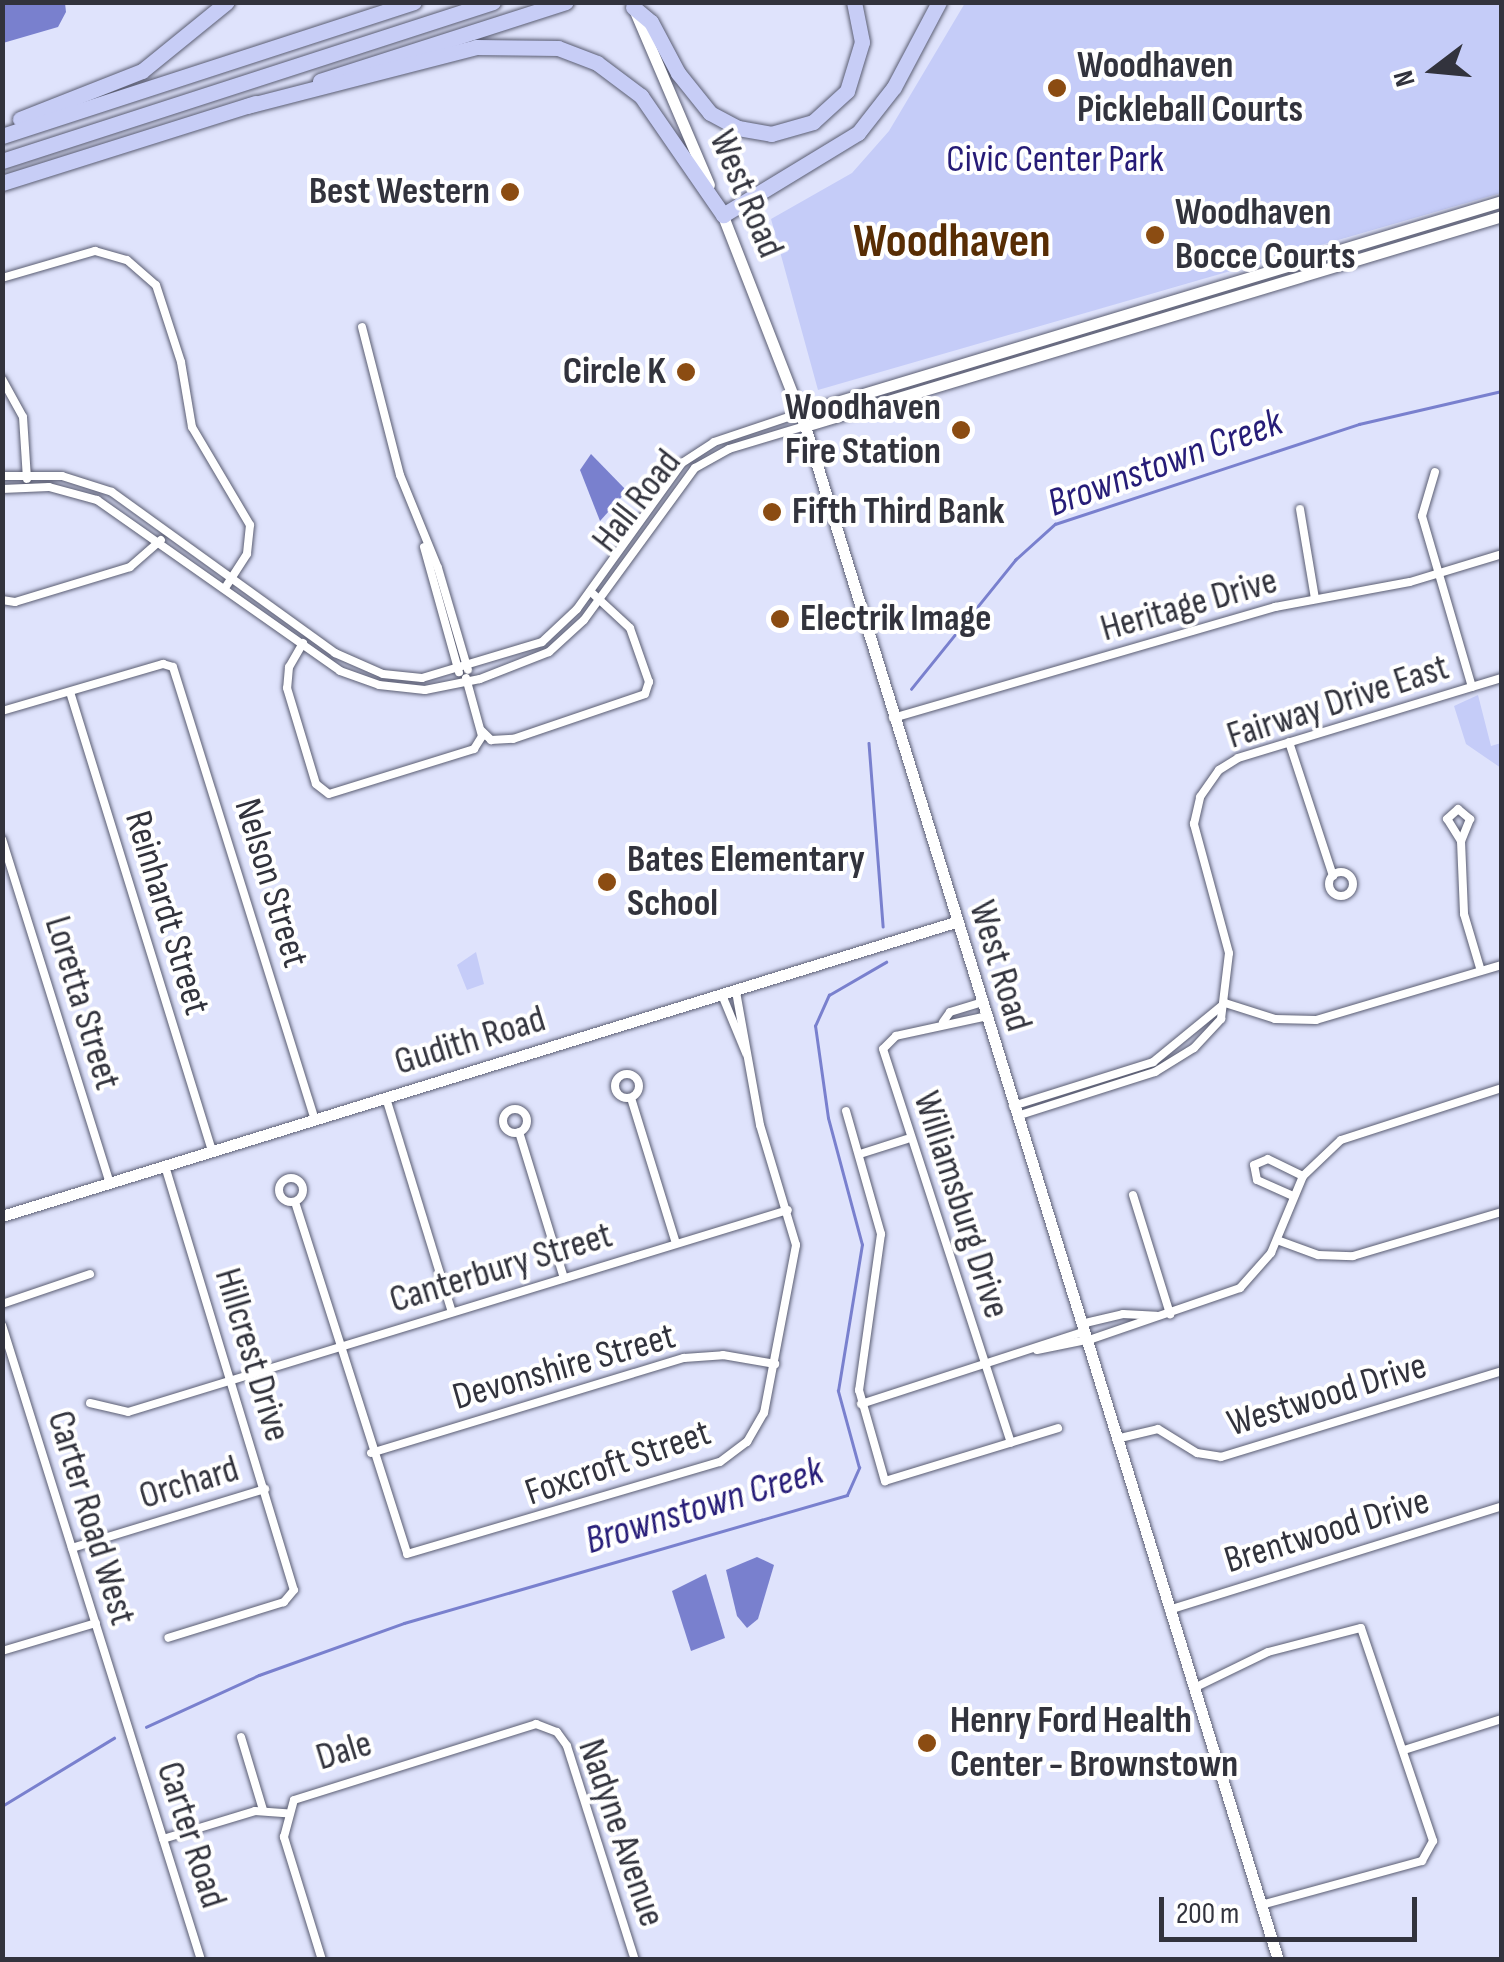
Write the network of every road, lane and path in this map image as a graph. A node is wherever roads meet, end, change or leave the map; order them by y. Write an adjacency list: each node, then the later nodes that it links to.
1 (227, 2): 9 (highway)
2 (414, 2): 10 (highway)
3 (493, 2): 11 (highway)
4 (566, 2): 8 (highway)
5 (854, 2): 7 (highway)
6 (939, 2): 14 (highway)
7 (632, 4): 14 (street, West Road)
8 (248, 106): 12 (highway); 14 (highway)
9 (2, 126)
10 (2, 136)
11 (2, 161)
12 (2, 183)
13 (1502, 201): 16 (street, Hall Road)
14 (723, 216): 29 (street, West Road)
15 (1502, 216): 17 (street, Hall Road)
16 (1381, 237): 17 (street); 19 (street, Hall Road)
17 (1385, 251): 20 (street, Hall Road)
18 (2, 278): 45 (street)
19 (1211, 289): 20 (street); 22 (street, Hall Road)
20 (1215, 303): 23 (street, Hall Road)
21 (362, 327): 53 (street)
22 (1022, 346): 23 (street); 25 (street, Hall Road)
23 (1026, 360): 27 (street, Hall Road)
24 (2, 379): 34 (street)
25 (901, 382): 26 (street, Hall Road); 27 (street)
26 (859, 395): 28 (street); 29 (street, Hall Road)
27 (906, 395): 28 (street, Hall Road)
28 (864, 408): 30 (street, Hall Road)
29 (800, 412): 30 (street, West Road); 31 (street, Hall Road)
30 (805, 426): 32 (street, Hall Road); 59 (street, West Road)
31 (714, 442): 32 (street); 38 (street, Hall Road)
32 (720, 453): 39 (street, Hall Road)
33 (1435, 472): 44 (street)
34 (27, 474): 35 (street, Hall Road); 36 (street); 41 (street, Hall Road)
35 (2, 476)
36 (28, 486): 37 (street, Hall Road); 42 (street, Hall Road)
37 (2, 489)
38 (659, 492): 39 (street); 47 (street, Hall Road)
39 (669, 499): 48 (street, Hall Road)
40 (1300, 509): 49 (street)
41 (168, 530): 42 (street); 45 (street, Hall Road)
42 (161, 540): 46 (street, Hall Road); 50 (street)
43 (1502, 554): 44 (street, Heritage Drive)
44 (1438, 574): 49 (street, Heritage Drive); 56 (street)
45 (232, 578): 46 (street); 51 (street, Hall Road)
46 (225, 588): 52 (street, Hall Road)
47 (590, 590): 48 (street); 53 (street, Hall Road)
48 (600, 597): 55 (street, Hall Road); 60 (street)
49 (1315, 599): 59 (street, Heritage Drive)
50 (2, 600)
51 (308, 635): 52 (street); 53 (street, Hall Road)
52 (302, 645): 55 (street, Hall Road); 60 (street)
53 (464, 671): 55 (street)
54 (1502, 678): 56 (street, Fairway Drive East)
55 (468, 682): 60 (street)
56 (1472, 687): 61 (street, Fairway Drive East)
57 (70, 692): 58 (street); 82 (street, Nelson Street); 85 (street, Reinhardt Street)
58 (2, 711)
59 (893, 718): 65 (street, West Road)
60 (482, 731)
61 (1289, 742): 64 (street); 71 (street, Fairway Drive East)
62 (2, 839): 89 (street, Loretta Street)
63 (1462, 841): 67 (street)
64 (1333, 876)
65 (955, 922): 68 (street, Gudith Road); 70 (street, West Road)
66 (1502, 965): 67 (street)
67 (1481, 971): 71 (street)
68 (736, 990): 69 (street, Gudith Road); 74 (street, Foxcroft Street)
69 (722, 995): 74 (street, Foxcroft Street); 78 (street, Gudith Road)
70 (979, 1003): 72 (street, West Road); 73 (street, Williamsburg Drive)
71 (1225, 1003): 75 (street); 76 (street)
72 (984, 1017): 73 (street, Williamsburg Drive); 81 (street, West Road)
73 (942, 1022): 84 (street, Williamsburg Drive)
74 (748, 1056): 93 (street, Foxcroft Street)
75 (1114, 1074): 76 (street); 81 (street)
76 (1117, 1084): 81 (street)
77 (1502, 1088): 88 (street)
78 (386, 1098): 82 (street, Gudith Road); 101 (street)
79 (631, 1098): 97 (street)
80 (846, 1111): 86 (street)
81 (1013, 1112): 105 (street, West Road)
82 (315, 1120): 85 (street, Gudith Road)
83 (519, 1132): 99 (street)
84 (907, 1139): 86 (street); 108 (street, Williamsburg Drive)
85 (212, 1152): 87 (street, Gudith Road)
86 (860, 1154): 112 (street)
87 (165, 1166): 89 (street, Gudith Road); 110 (street, Hillcrest Drive)
88 (1303, 1176): 91 (street); 91 (street)
89 (110, 1183): 95 (street, Gudith Road)
90 (1133, 1195): 102 (street)
91 (1293, 1196): 96 (street)
92 (294, 1202): 106 (street)
93 (788, 1210): 97 (street, Canterbury Street); 107 (street, Foxcroft Street)
94 (1502, 1212): 96 (street)
95 (2, 1216)
96 (1276, 1240): 102 (street)
97 (676, 1244): 99 (street, Canterbury Street)
98 (90, 1274): 100 (street)
99 (564, 1278): 101 (street, Canterbury Street)
100 (2, 1304)
101 (452, 1312): 106 (street, Canterbury Street)
102 (1170, 1314): 103 (street)
103 (1156, 1316): 105 (street); 105 (street)
104 (2, 1325): 119 (street, Carter Road West)
105 (1084, 1334): 108 (street); 114 (street, West Road)
106 (339, 1347): 110 (street, Canterbury Street); 116 (street)
107 (775, 1364): 116 (street, Devonshire Street); 116 (street, Foxcroft Street)
108 (986, 1365): 112 (street); 115 (street, Williamsburg Drive)
109 (1502, 1371): 114 (street, Westwood Drive)
110 (230, 1380): 111 (street, Canterbury Street); 117 (street, Hillcrest Drive)
111 (90, 1403)
112 (861, 1404): 115 (street)
113 (1058, 1428): 115 (street)
114 (1116, 1439): 120 (street, West Road)
115 (1010, 1443)
116 (371, 1454)
117 (265, 1489): 119 (street, Orchard); 122 (street, Hillcrest Drive)
118 (1502, 1506): 120 (street, Brentwood Drive)
119 (72, 1548): 121 (street, Carter Road West)
120 (1170, 1610): 124 (street, West Road)
121 (96, 1623): 123 (street); 126 (street, Carter Road West)
122 (168, 1638)
123 (2, 1651)
124 (1194, 1688): 129 (street); 133 (street, West Road)
125 (1502, 1719): 129 (street)
126 (128, 1726): 132 (street, Carter Road)
127 (550, 1728): 131 (street, Dale); 136 (street, Nadyne Avenue)
128 (241, 1737): 130 (street)
129 (1404, 1750): 133 (street)
130 (263, 1810): 131 (street, Dale); 132 (street, Dale)
131 (286, 1813): 135 (street)
132 (163, 1839): 134 (street, Carter Road)
133 (1262, 1904): 137 (street, West Road)
134 (201, 1960)
135 (322, 1960)
136 (635, 1960)
137 (1278, 1960)

